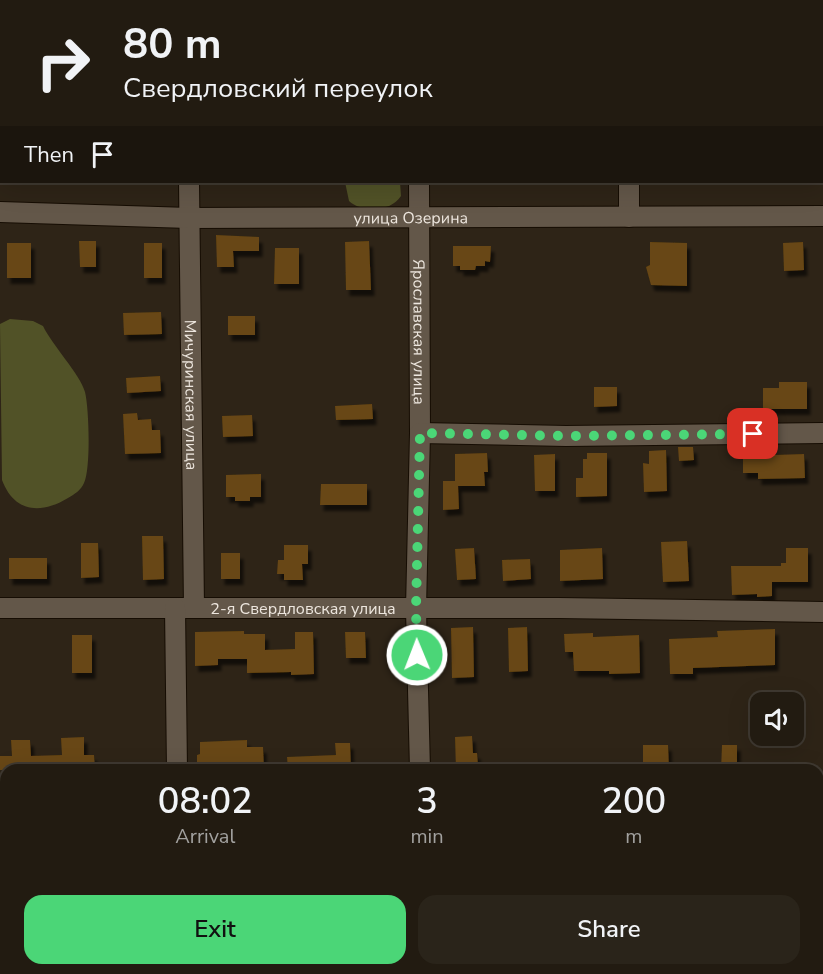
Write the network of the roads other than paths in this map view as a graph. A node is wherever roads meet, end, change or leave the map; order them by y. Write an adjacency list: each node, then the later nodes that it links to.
1 (189, 183): 8 (street, Мичуринская улица)
2 (419, 183): 6 (street, Ярославская улица)
3 (629, 183): 7 (street)
4 (0, 212): 8 (street, улица Озерина)
5 (823, 216): 7 (street, улица Озерина)
6 (419, 217): 7 (street, улица Озерина); 8 (street, улица Озерина); 9 (street, Ярославская улица)
7 (629, 217)
8 (189, 218): 12 (street, Мичуринская улица)
9 (420, 433): 10 (street); 13 (street, Ярославская улица)
10 (823, 433)
11 (0, 608): 12 (street, 2-я Свердловская улица)
12 (184, 608): 13 (street, 2-я Свердловская улица); 15 (street, Мичуринская улица)
13 (416, 609): 14 (street, 2-я Свердловская улица); 16 (street, Ярославская улица)
14 (823, 612)
15 (177, 764)
16 (420, 764)

